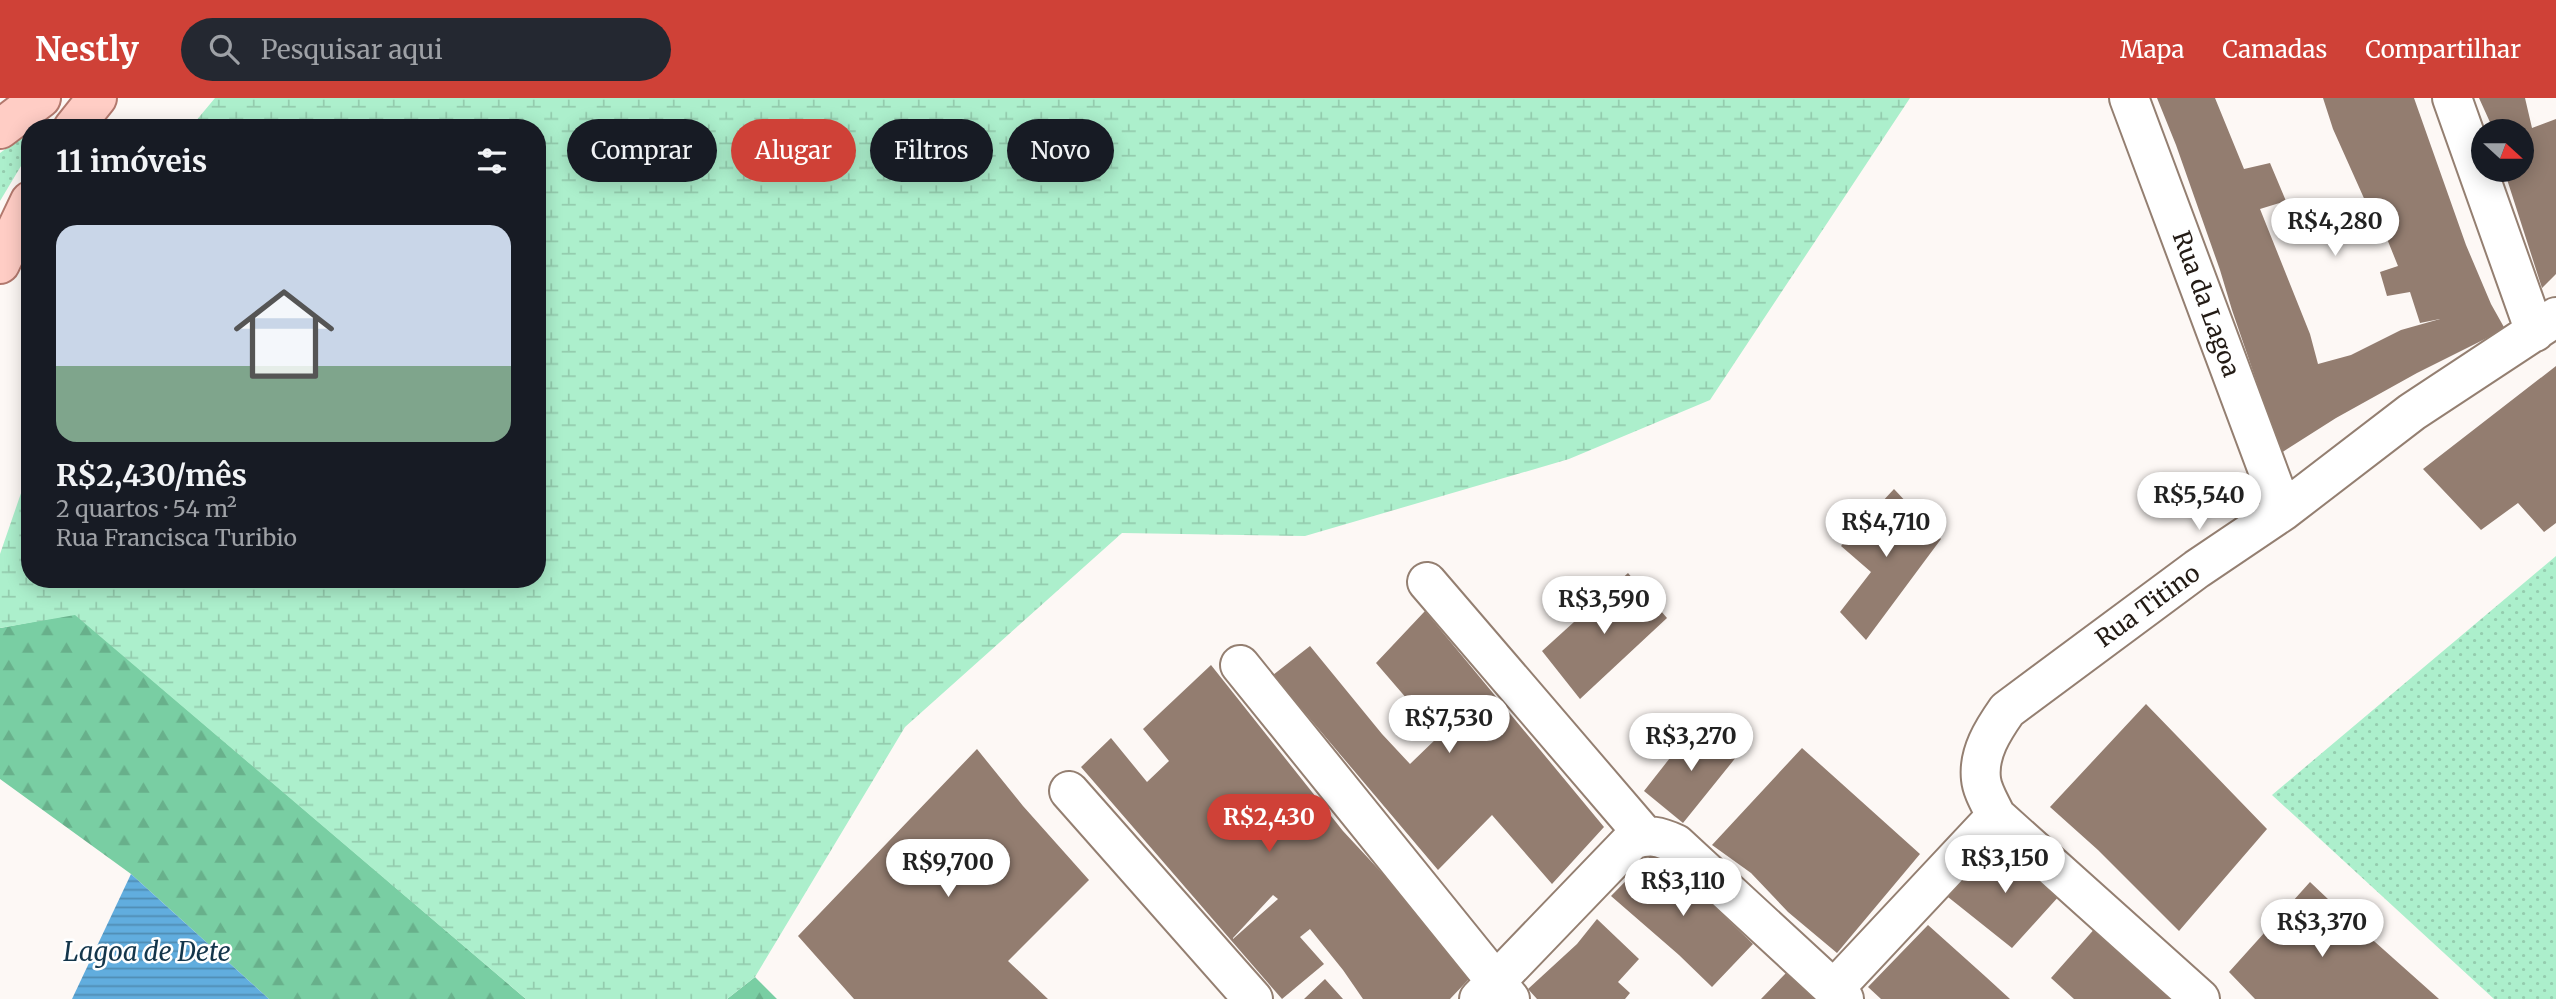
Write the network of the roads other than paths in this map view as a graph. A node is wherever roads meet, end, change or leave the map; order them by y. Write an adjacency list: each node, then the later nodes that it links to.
1 (41, 98): 6 (main road)
2 (96, 98): 5 (main road)
3 (2129, 98): 10 (street, Rua da Lagoa)
4 (2452, 98): 9 (street)
5 (81, 119)
6 (0, 129)
7 (21, 220): 8 (main road)
8 (0, 264)
9 (2546, 324): 10 (street, Rua Titino)
10 (2283, 511): 14 (street, Rua Titino)
11 (1427, 582): 15 (street)
12 (1240, 665): 16 (street)
13 (1069, 791): 18 (street)
14 (1996, 816): 17 (street); 19 (street)
15 (1660, 840): 16 (street); 17 (street)
16 (1495, 993)
17 (1839, 994)
18 (1253, 999)
19 (2200, 999)

